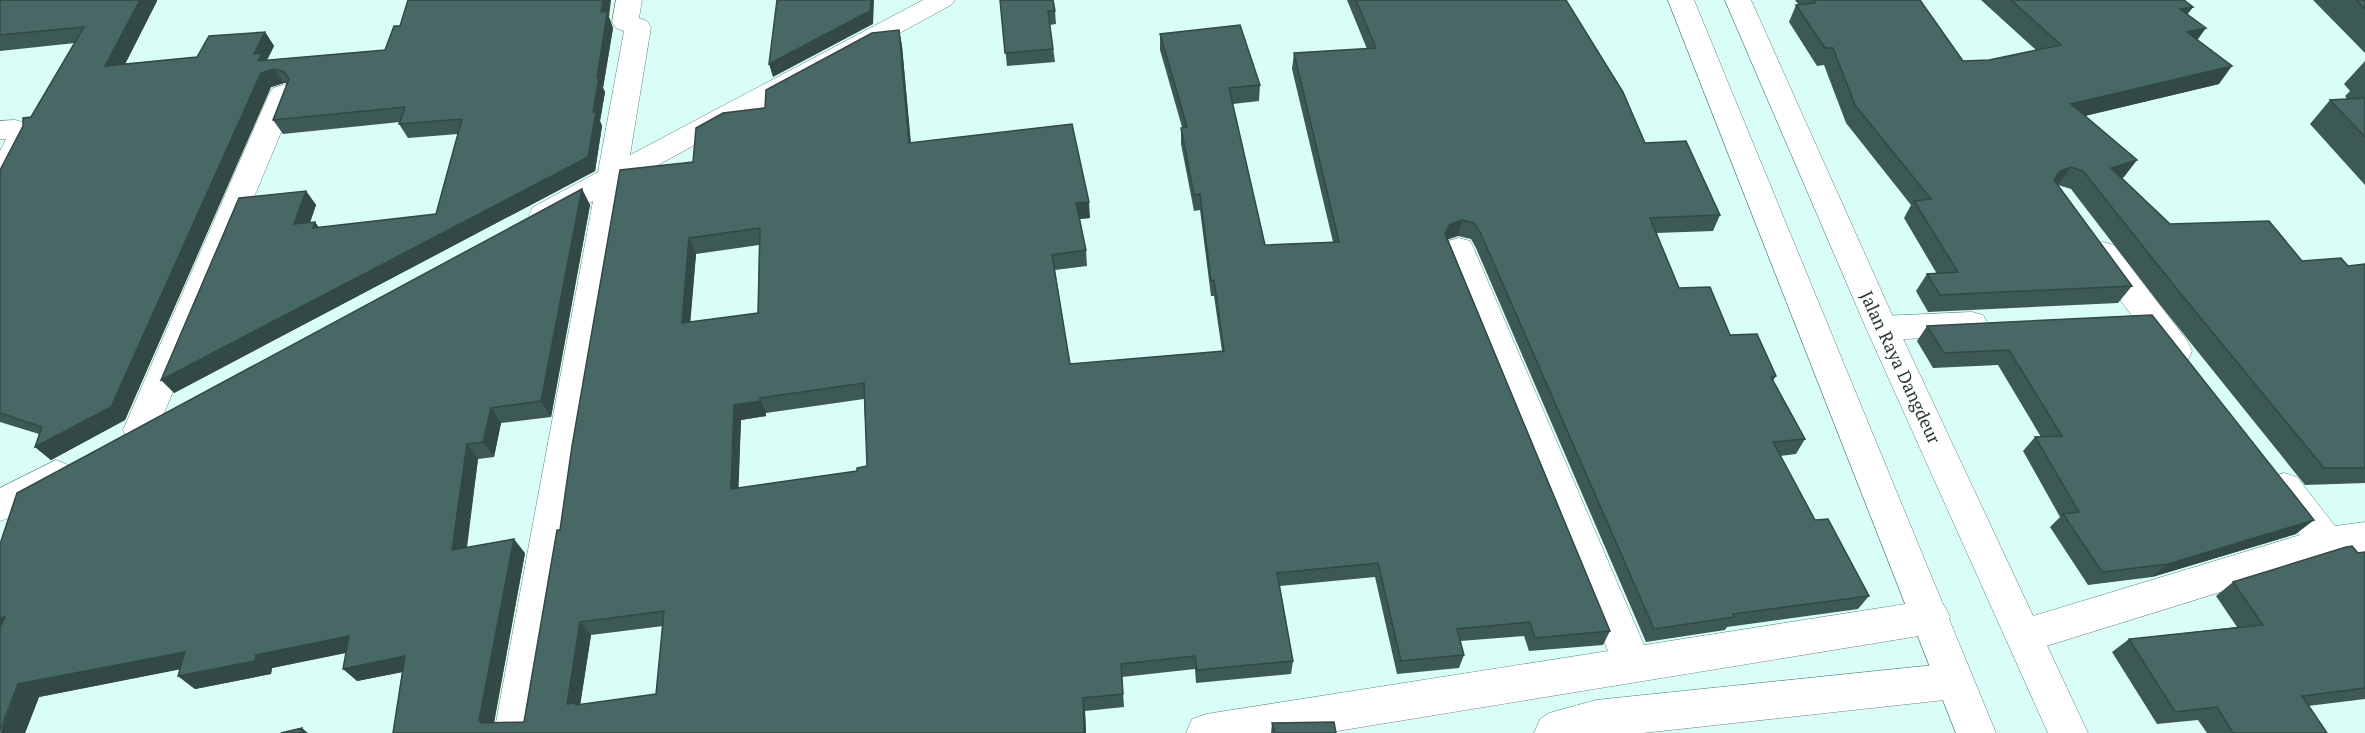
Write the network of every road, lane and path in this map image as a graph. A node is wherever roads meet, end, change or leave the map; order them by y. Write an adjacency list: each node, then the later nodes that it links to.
1 (628, 0): 7 (main road)
2 (942, 0): 7 (main road)
3 (1681, 0): 25 (main road)
4 (1738, 0): 15 (main road, Jalan Raya Dangdeur)
5 (283, 94): 18 (main road)
6 (0, 130): 8 (main road)
7 (611, 178): 9 (main road); 29 (main road)
8 (0, 180)
9 (517, 228)
10 (2086, 232): 12 (main road)
11 (1459, 249): 27 (main road)
12 (2148, 316): 13 (main road); 16 (main road)
13 (2113, 318)
14 (1998, 323): 15 (main road)
15 (1882, 328): 26 (main road, Jalan Raya Dangdeur)
16 (2191, 371)
17 (182, 408): 18 (main road)
18 (140, 430): 19 (main road)
19 (110, 446)
20 (2263, 462): 24 (main road)
21 (80, 463): 22 (main road)
22 (0, 506)
23 (2365, 538): 24 (main road)
24 (2327, 543): 26 (main road)
25 (1931, 617): 27 (main road); 28 (main road)
26 (2024, 634): 33 (main road, Jalan Raya Dangdeur)
27 (1633, 664): 30 (main road)
28 (1954, 681): 31 (main road); 32 (main road)
29 (514, 733)
30 (1206, 733)
31 (1554, 733)
32 (1976, 733)
33 (2068, 733)

